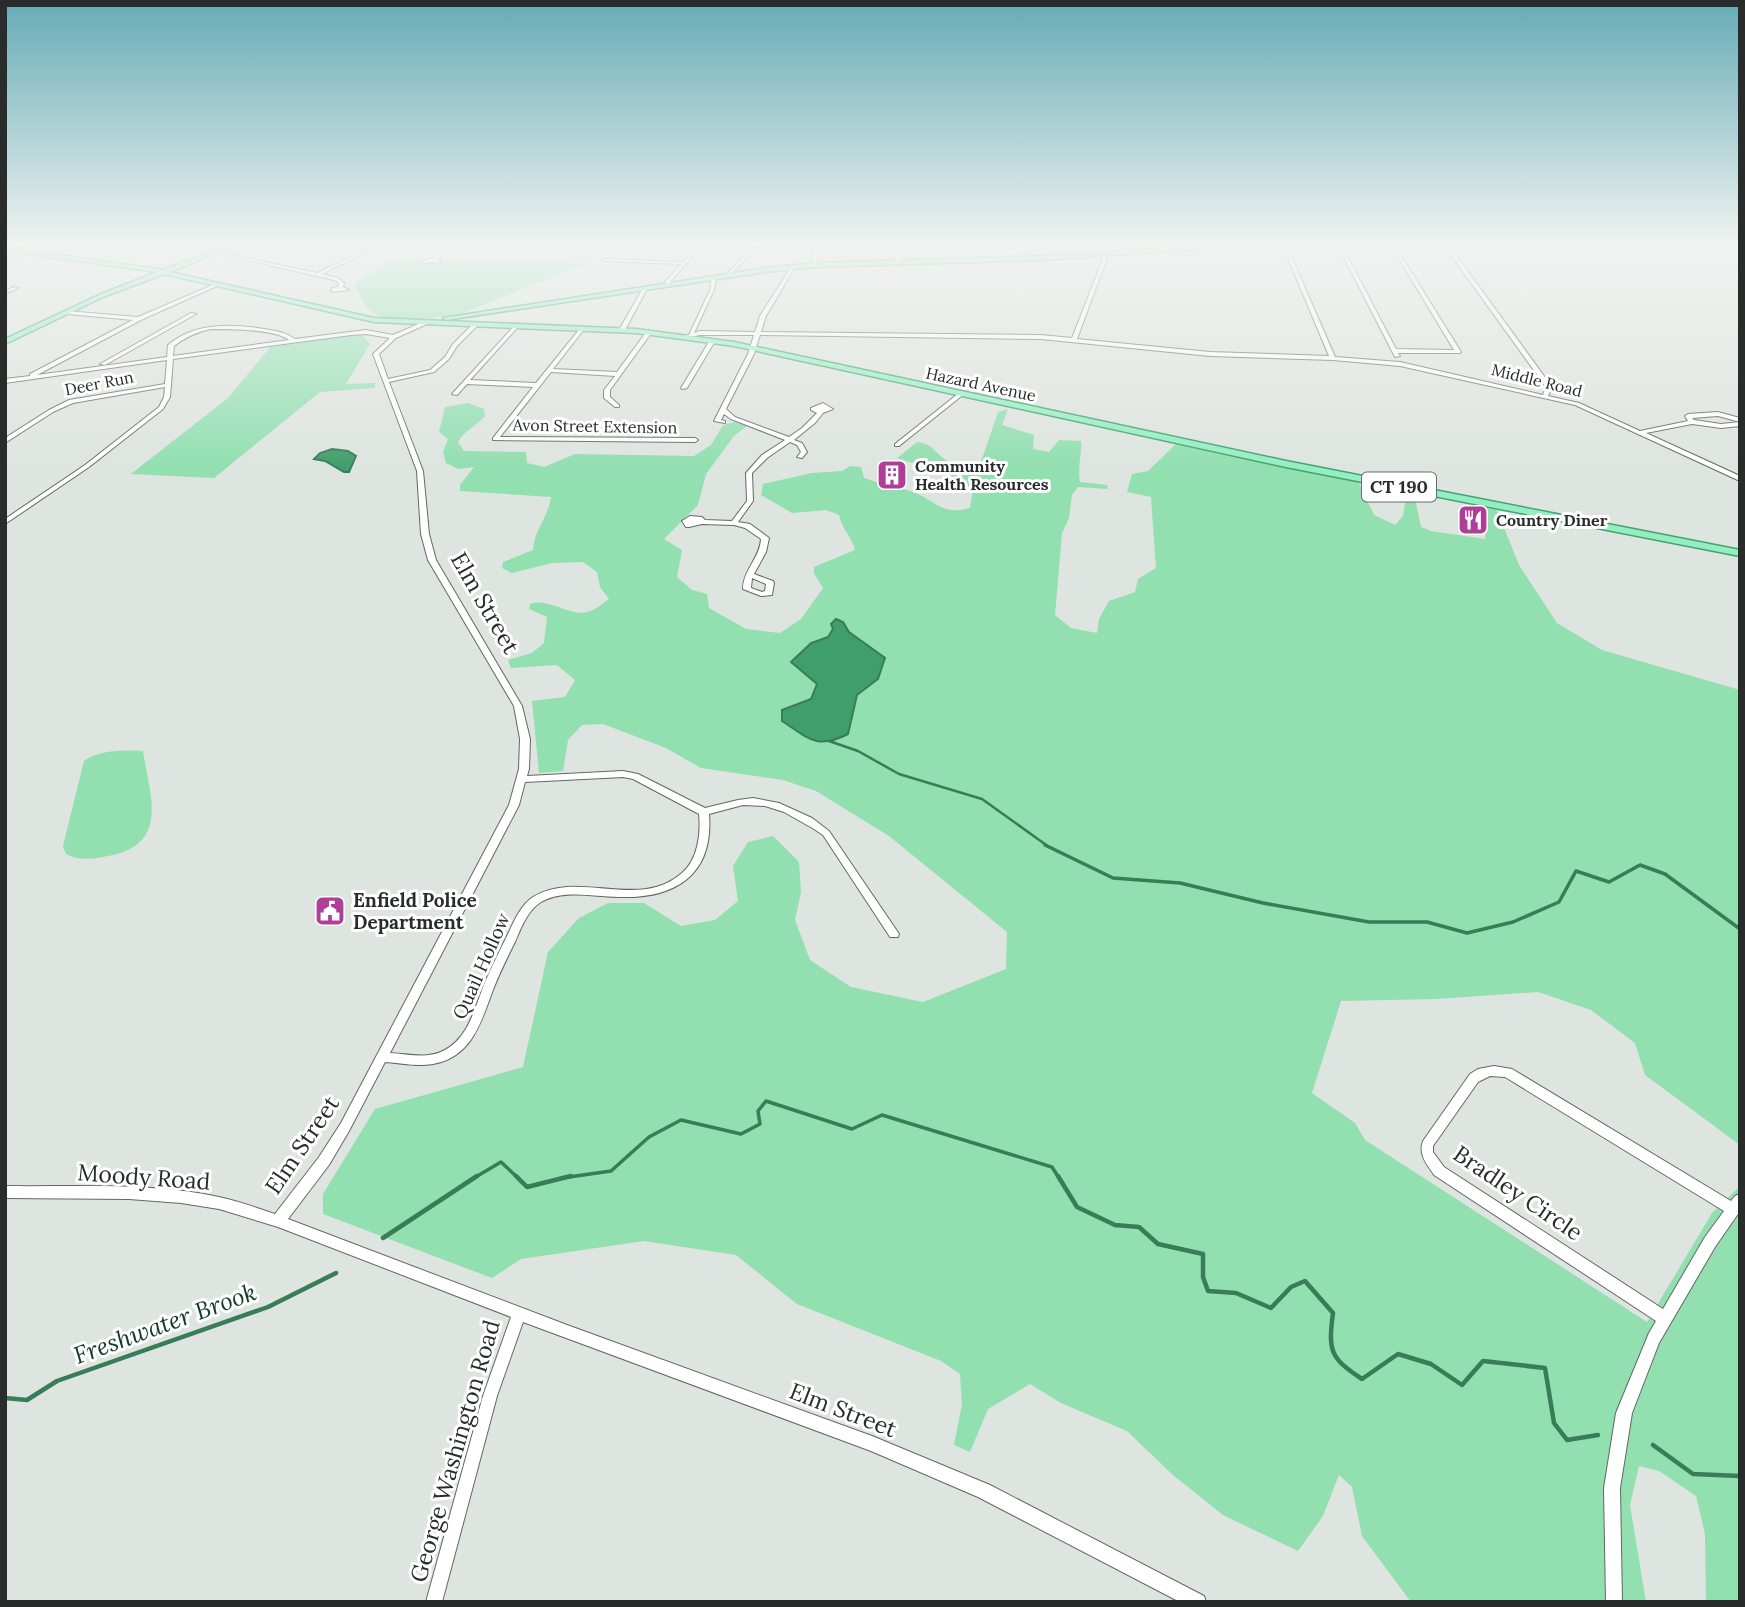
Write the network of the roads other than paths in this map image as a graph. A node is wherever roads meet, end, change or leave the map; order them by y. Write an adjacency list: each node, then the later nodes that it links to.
1 (53, 319): 30 (main road)
2 (139, 319): 39 (street)
3 (184, 319): 21 (street)
4 (374, 319): 15 (main road, Hazard Avenue / CT 190)
5 (444, 319): 15 (main road)
6 (462, 319): 16 (main road)
7 (628, 319): 20 (street)
8 (697, 319): 25 (street)
9 (762, 319): 23 (street)
10 (1082, 319): 27 (street)
11 (1316, 319): 34 (street)
12 (1378, 319): 32 (street)
13 (1438, 319): 32 (street)
14 (1500, 319): 48 (street)
15 (425, 323): 16 (main road, Hazard Avenue / CT 190); 26 (street)
16 (464, 324): 17 (main road, Hazard Avenue / CT 190)
17 (475, 325): 18 (main road, Hazard Avenue / CT 190); 41 (street)
18 (516, 326): 19 (main road, Hazard Avenue / CT 190); 42 (street)
19 (582, 328): 20 (main road, Hazard Avenue / CT 190); 37 (street)
20 (622, 330): 22 (main road, Hazard Avenue / CT 190)
21 (162, 331): 24 (street); 36 (street)
22 (649, 332): 25 (main road, Hazard Avenue / CT 190); 38 (street)
23 (757, 333): 25 (street, Middle Road); 27 (street, Middle Road); 31 (street)
24 (187, 334): 28 (street); 33 (street)
25 (688, 335): 29 (main road, Hazard Avenue / CT 190)
26 (394, 337): 28 (street); 41 (street, Elm Street)
27 (1074, 340): 34 (street, Middle Road)
28 (294, 341): 33 (street)
29 (712, 341): 31 (main road, Hazard Avenue / CT 190); 45 (street)
30 (5, 342)
31 (754, 348): 47 (main road, Hazard Avenue / CT 190); 50 (street)
32 (1394, 351): 35 (street)
33 (169, 358): 36 (street); 43 (street)
34 (1333, 358): 35 (street, Middle Road)
35 (1400, 364): 48 (street, Middle Road)
36 (100, 367): 39 (street)
37 (549, 370): 38 (street); 44 (street)
38 (617, 374): 49 (street)
39 (28, 378): 40 (street)
40 (5, 381)
41 (387, 381): 67 (street, Elm Street)
42 (466, 382): 44 (street); 46 (street)
43 (168, 386): 58 (street, Deer Run); 62 (street)
44 (536, 386): 56 (street, Avon Street Extension)
45 (684, 388)
46 (455, 394)
47 (961, 394): 59 (street); 65 (main road, Hazard Avenue / CT 190)
48 (1546, 395): 55 (street, Middle Road)
49 (617, 406)
50 (723, 410): 52 (street); 57 (street)
51 (821, 412): 57 (street)
52 (723, 422)
53 (1692, 422): 54 (street); 54 (street); 55 (street)
54 (1740, 422)
55 (1642, 432): 61 (street, Middle Road)
56 (695, 440)
57 (792, 440): 60 (street); 64 (street)
58 (5, 441)
59 (897, 445)
60 (800, 457)
61 (1740, 479)
62 (5, 522)
63 (702, 522): 64 (street)
64 (734, 523): 66 (street)
65 (1740, 553)
66 (750, 575)
67 (522, 779): 68 (street); 70 (street, Elm Street)
68 (704, 812): 69 (street); 70 (street, Quail Hollow)
69 (894, 934)
70 (383, 1057): 73 (street, Elm Street)
71 (5, 1192): 73 (street, Moody Road)
72 (1736, 1204): 75 (street, Bradley Circle); 75 (street, Bradley Circle)
73 (278, 1222): 74 (street, Elm Street)
74 (519, 1314): 76 (street, George Washington Road); 77 (street, Elm Street)
75 (1665, 1318): 78 (street, Bradley Circle)
76 (434, 1602)
77 (1198, 1602)
78 (1614, 1602)

